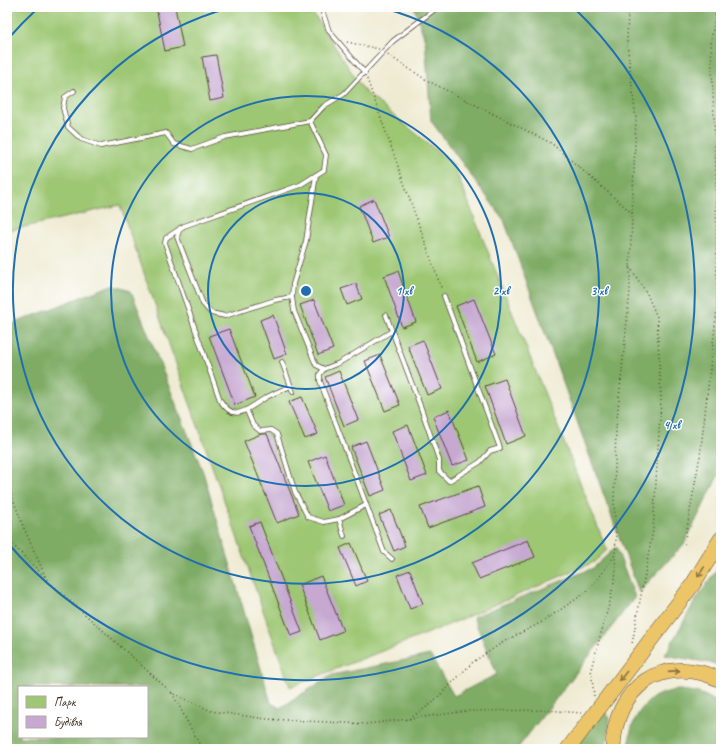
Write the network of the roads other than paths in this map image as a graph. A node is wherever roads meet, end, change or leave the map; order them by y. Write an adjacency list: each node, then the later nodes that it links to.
1 (321, 7): 3 (lane)
2 (438, 7): 3 (lane)
3 (365, 74): 5 (lane)
4 (74, 91): 5 (lane)
5 (310, 121): 6 (lane)
6 (316, 175): 7 (lane); 9 (lane)
7 (180, 228): 9 (lane); 16 (lane)
8 (444, 296): 11 (lane)
9 (292, 297): 13 (lane)
10 (386, 315): 11 (lane)
11 (392, 331): 13 (lane)
12 (282, 362): 14 (lane)
13 (324, 369): 17 (lane)
14 (291, 386): 15 (lane); 16 (lane)
15 (293, 392)
16 (247, 411): 18 (lane)
17 (366, 505): 18 (lane); 21 (lane)
18 (339, 519): 19 (lane)
19 (344, 536)
20 (721, 539): 23 (highway, one-way to 23)
21 (392, 558)
22 (721, 680): 24 (highway, one-way to 22)
23 (568, 749)
24 (613, 749)

